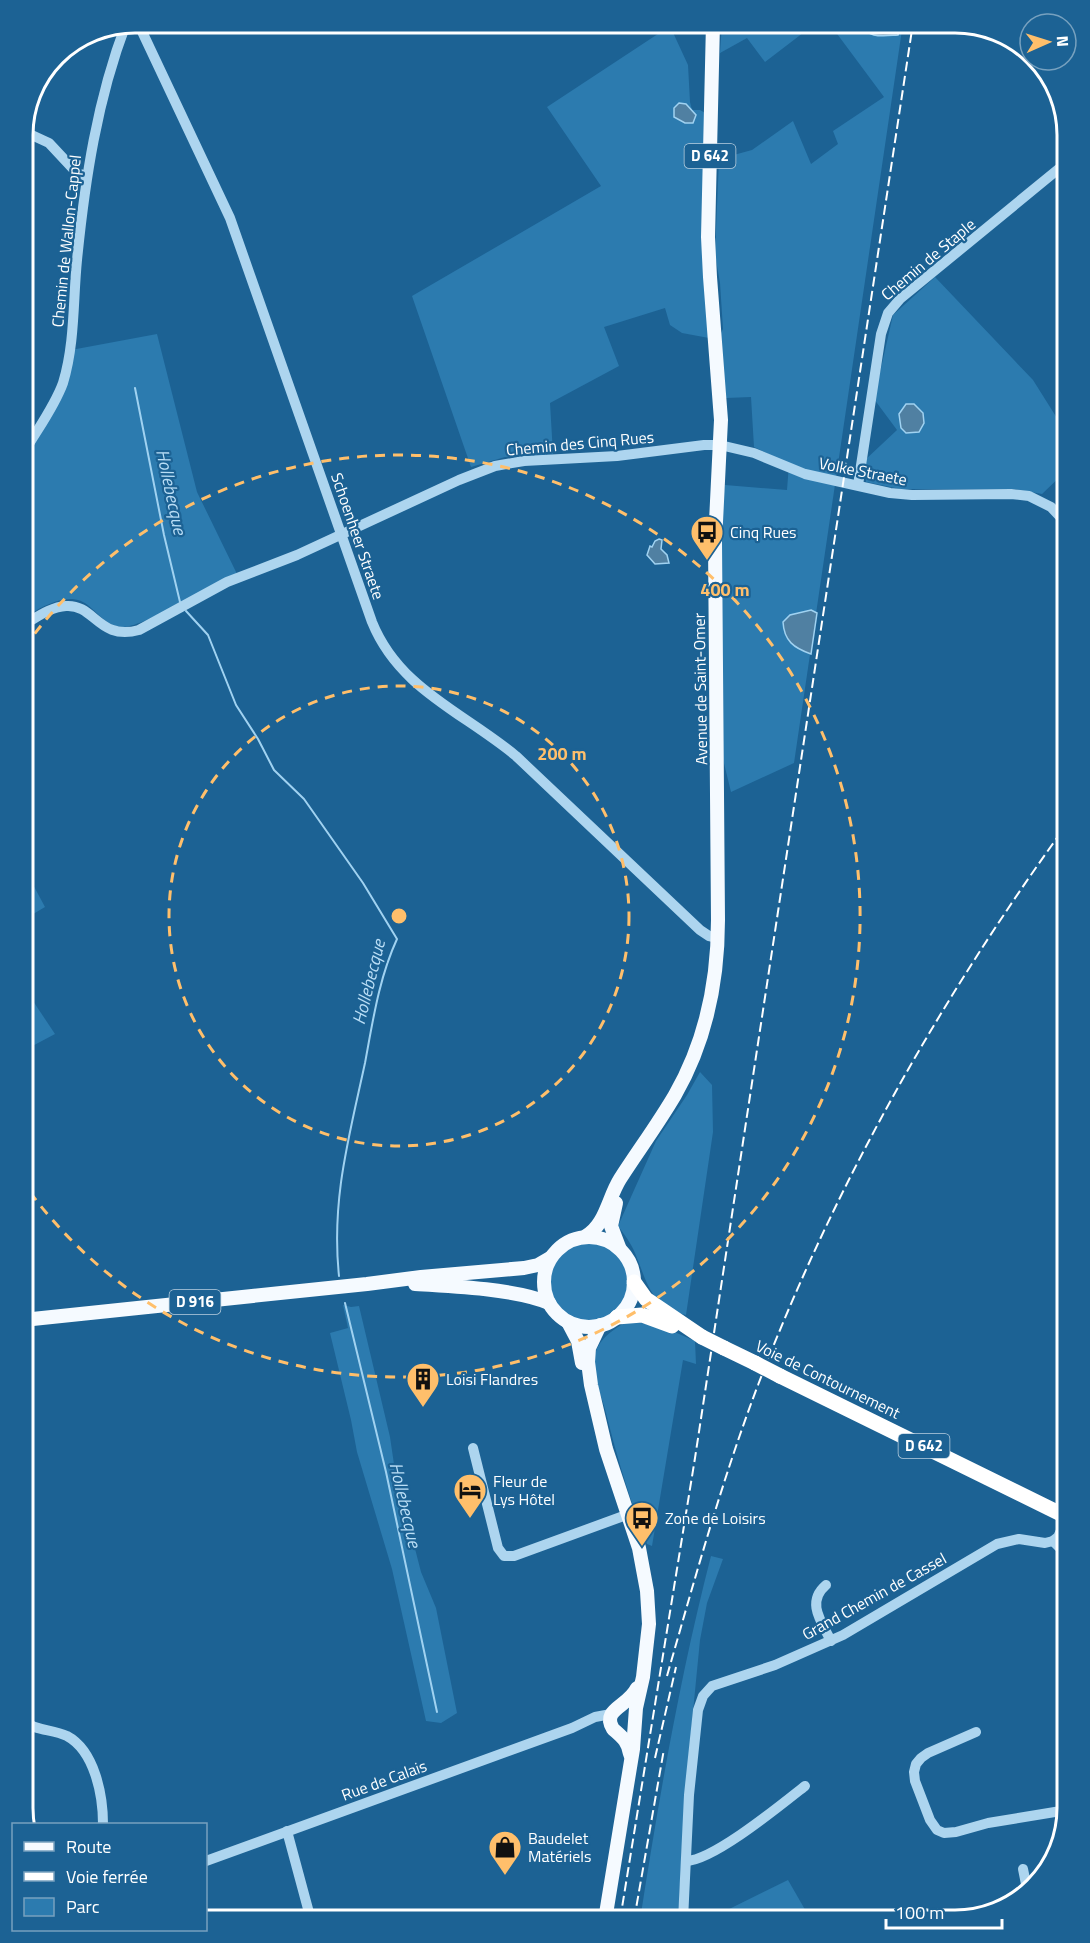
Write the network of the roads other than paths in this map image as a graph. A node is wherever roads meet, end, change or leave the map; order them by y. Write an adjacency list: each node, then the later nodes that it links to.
1 (143, 33): 11 (street, Schoenheer Straete)
2 (713, 33): 8 (main road, Avenue de Saint-Omer / D 642)
3 (123, 34): 6 (street, Chemin de Wallon-Cappel)
4 (33, 136): 6 (street)
5 (1057, 171): 9 (street, Chemin de Staple)
6 (87, 176): 7 (street, Chemin de Wallon-Cappel)
7 (33, 437)
8 (720, 445): 9 (street, Volke Straete); 11 (street, Chemin des Cinq Rues); 13 (main road, Avenue de Saint-Omer / D 642)
9 (858, 485): 10 (street, Volke Straete)
10 (1057, 514)
11 (342, 534): 12 (street, Chemin des Cinq Rues); 13 (street, Schoenheer Straete)
12 (33, 620)
13 (718, 938): 14 (main road, Avenue de Saint-Omer / D 642)
14 (636, 1157): 15 (main road, Avenue de Saint-Omer / D 642); 16 (main road, Avenue de Saint-Omer / D 642)
15 (586, 1236): 16 (main road); 17 (main road)
16 (620, 1249): 18 (main road)
17 (550, 1258): 19 (main road, D 916); 20 (main road)
18 (634, 1282): 21 (main road); 25 (highway, Voie de Contournement)
19 (368, 1284): 20 (main road, D 916); 22 (main road, D 916)
20 (549, 1303): 23 (main road)
21 (617, 1317): 24 (main road); 25 (highway, Voie de Contournement)
22 (33, 1319)
23 (568, 1322): 24 (main road); 27 (main road)
24 (600, 1326): 27 (main road)
25 (702, 1337): 28 (highway, Voie de Contournement / D 642, bridge)
26 (473, 1448): 27 (street)
27 (625, 1515): 34 (main road); 35 (main road)
28 (1057, 1515)
29 (1057, 1538): 30 (street)
30 (1053, 1541): 31 (street); 33 (street, Grand Chemin de Cassel)
31 (1057, 1545)
32 (826, 1585): 33 (street)
33 (831, 1641): 44 (street, Grand Chemin de Cassel)
34 (615, 1720): 35 (main road); 35 (main road); 38 (main road); 42 (street, Rue de Calais)
35 (635, 1722): 38 (main road)
36 (33, 1727): 41 (street)
37 (976, 1732): 40 (street)
38 (630, 1759): 48 (main road)
39 (805, 1786): 44 (street)
40 (1057, 1812)
41 (103, 1823)
42 (287, 1831): 43 (street, Rue de Calais); 47 (street)
43 (207, 1861)
44 (686, 1861): 49 (street, Grand Chemin de Cassel)
45 (1023, 1869): 46 (street)
46 (1026, 1882)
47 (306, 1910)
48 (607, 1910)
49 (684, 1910)

